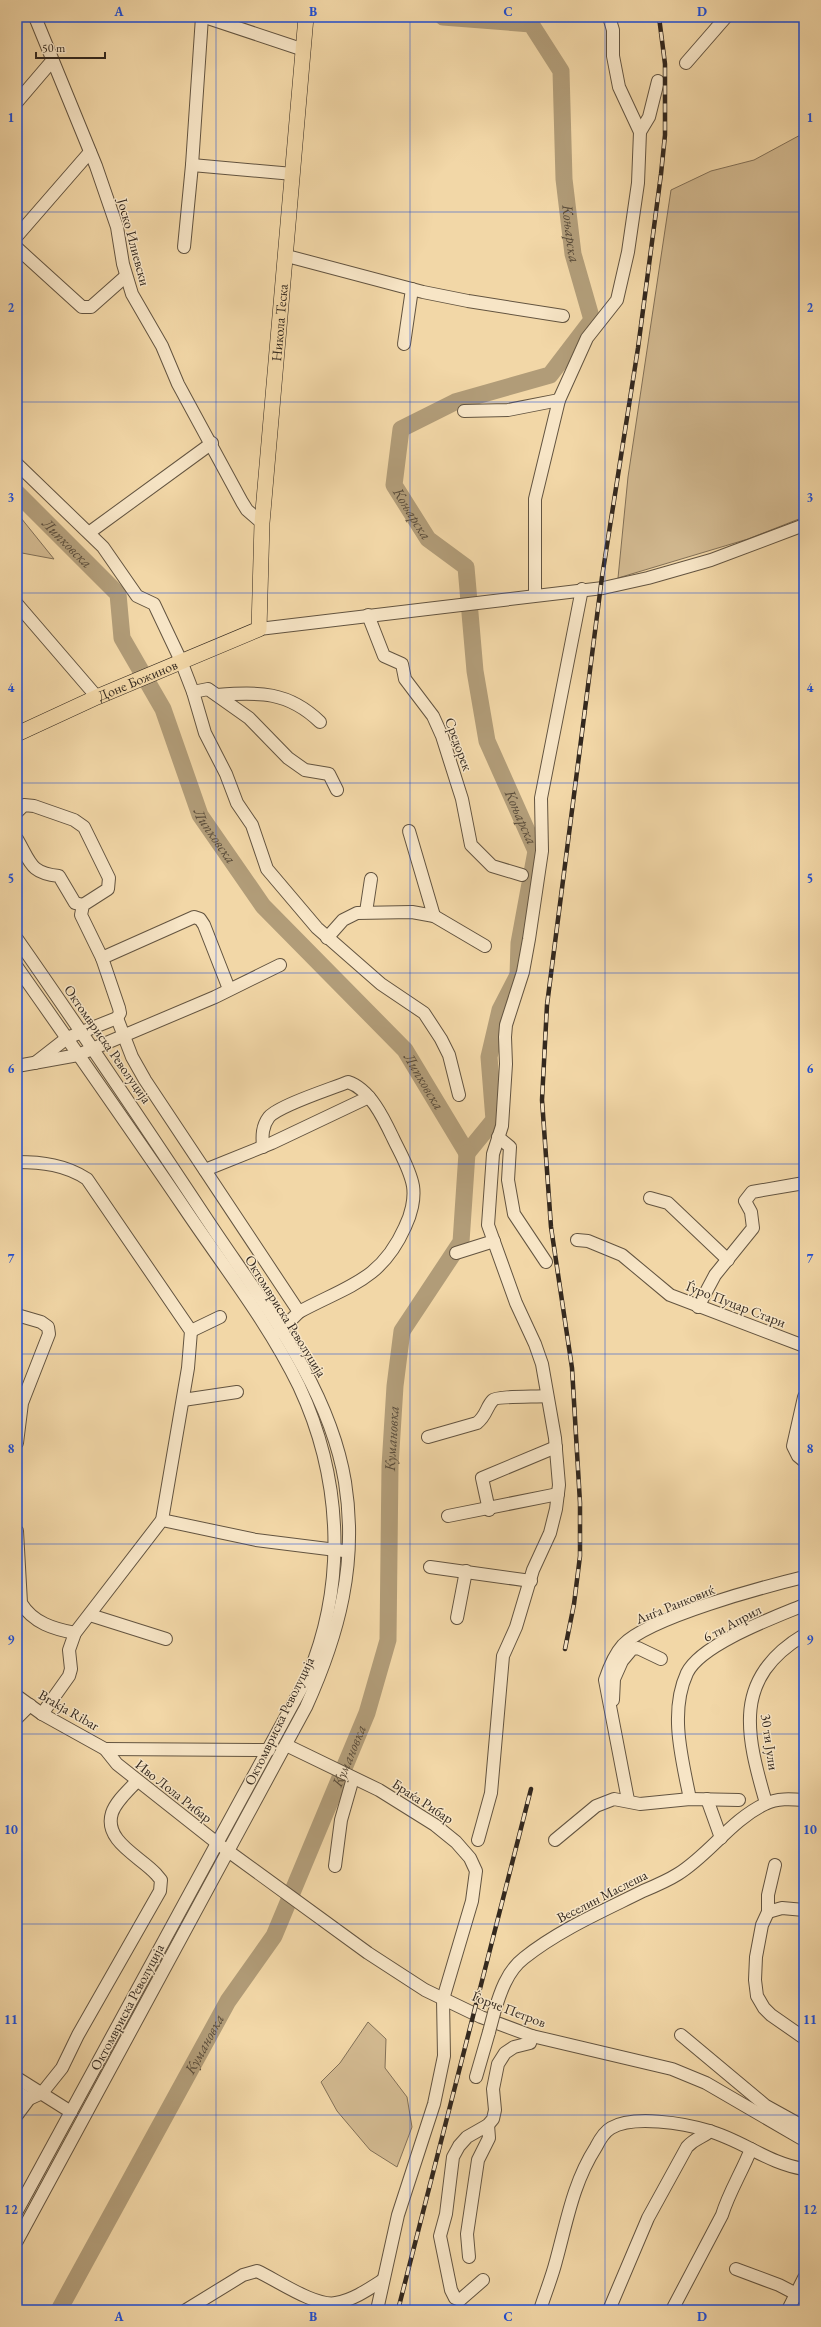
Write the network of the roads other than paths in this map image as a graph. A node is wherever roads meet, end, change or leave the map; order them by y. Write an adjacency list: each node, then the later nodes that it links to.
1 (35, 17): 7 (street, Јоско Илиевски)
2 (204, 17): 6 (street); 13 (street)
3 (306, 17): 6 (main road, Никола Теска)
4 (609, 17): 11 (street)
5 (726, 17): 8 (street)
6 (304, 50): 14 (main road, Никола Теска)
7 (52, 60): 10 (street); 12 (street, Јоско Илиевски)
8 (686, 63)
9 (658, 81): 11 (street)
10 (17, 102)
11 (640, 132): 23 (street)
12 (90, 152): 15 (street); 19 (street, Јоско Илиевски)
13 (192, 165): 14 (street); 16 (street)
14 (293, 174): 18 (main road, Никола Теска)
15 (17, 236)
16 (184, 247)
17 (17, 248): 19 (street)
18 (287, 256): 20 (street); 27 (main road, Никола Теска)
19 (126, 276): 25 (street, Јоско Илиевски)
20 (412, 290): 21 (street); 22 (street)
21 (564, 316)
22 (404, 344)
23 (559, 400): 24 (street); 31 (street)
24 (464, 411)
25 (212, 444): 27 (street, Јоско Илиевски); 29 (street)
26 (17, 464): 29 (street)
27 (262, 523): 34 (main road, Никола Теска)
28 (804, 525): 30 (street)
29 (90, 532): 35 (street)
30 (582, 590): 31 (street); 67 (street)
31 (535, 595): 33 (street)
32 (17, 604): 38 (street)
33 (368, 615): 34 (street); 45 (street, Средорек)
34 (259, 629): 35 (main road, Доне Божинов)
35 (181, 661): 36 (street); 38 (main road, Доне Божинов)
36 (193, 692): 37 (street); 50 (street)
37 (217, 695): 39 (street); 41 (street)
38 (97, 697): 40 (main road, Доне Божинов)
39 (320, 722)
40 (17, 734)
41 (337, 790)
42 (17, 812): 47 (street)
43 (409, 831): 49 (street)
44 (17, 839): 47 (street)
45 (522, 876)
46 (370, 879): 48 (street)
47 (84, 905): 53 (street)
48 (366, 912): 49 (street); 50 (street)
49 (434, 916): 52 (street)
50 (327, 938): 65 (street)
51 (17, 939): 58 (street, Октомвриска Револуција)
52 (485, 946)
53 (102, 958): 56 (street); 57 (street)
54 (280, 965): 56 (street)
55 (17, 967): 60 (street, Октомвриска Револуција)
56 (229, 989): 59 (street)
57 (117, 1018): 58 (street); 59 (street)
58 (81, 1032): 60 (street); 61 (street, Октомвриска Револуција)
59 (124, 1037): 61 (street); 70 (street)
60 (67, 1038): 62 (street, Октомвриска Револуција); 63 (street)
61 (93, 1049): 62 (street); 83 (street, Октомвриска Револуција)
62 (78, 1055): 63 (street); 99 (street, Октомвриска Револуција)
63 (34, 1063): 64 (street)
64 (17, 1066)
65 (459, 1095)
66 (369, 1097): 68 (street); 68 (street); 79 (street)
67 (498, 1137): 74 (street); 77 (street)
68 (263, 1147): 70 (street)
69 (17, 1162): 82 (street)
70 (205, 1170): 79 (street)
71 (804, 1183): 76 (street)
72 (650, 1198): 76 (street)
73 (577, 1240): 78 (street, Ѓуро Пуцар Стари)
74 (494, 1241): 75 (street); 86 (street)
75 (456, 1253)
76 (728, 1260): 78 (street)
77 (546, 1262)
78 (698, 1307): 84 (street, Ѓуро Пуцар Стари)
79 (299, 1312): 83 (street)
80 (17, 1315): 89 (street)
81 (220, 1317): 82 (street)
82 (191, 1331): 88 (street)
83 (280, 1331): 100 (street, Октомвриска Револуција)
84 (804, 1346)
85 (237, 1392): 88 (street)
86 (546, 1396): 90 (street); 92 (street)
87 (804, 1397): 93 (street)
88 (183, 1400): 97 (street)
89 (20, 1402): 91 (street)
90 (428, 1436)
91 (17, 1442)
92 (556, 1447): 94 (street); 95 (street)
93 (804, 1460)
94 (558, 1494): 95 (street); 105 (street)
95 (489, 1510): 96 (street)
96 (448, 1516)
97 (162, 1520): 99 (street); 107 (street)
98 (17, 1531): 102 (street)
99 (336, 1550): 100 (street); 120 (street, Октомвриска Револуција)
100 (349, 1551): 118 (street, Октомвриска Револуција)
101 (430, 1567): 103 (street)
102 (18, 1569): 109 (street)
103 (466, 1571): 105 (street); 108 (street)
104 (804, 1577): 114 (street, Анѓа Ранковиќ)
105 (531, 1581): 130 (street)
106 (804, 1605): 123 (street, 6 ти Април)
107 (90, 1615): 109 (street); 111 (street)
108 (457, 1618)
109 (76, 1633): 116 (street)
110 (804, 1635): 128 (street, 30 ти Јули)
111 (166, 1639)
112 (661, 1659): 114 (street)
113 (17, 1696): 115 (street, Brakja Ribar)
114 (610, 1704): 125 (street, Анѓа Ранковиќ)
115 (30, 1705): 116 (street, Brakja Ribar); 117 (street)
116 (42, 1714): 119 (street, Brakja Ribar)
117 (17, 1718)
118 (286, 1745): 121 (street, Браќа Рибар); 133 (street, Октомвриска Револуција)
119 (105, 1749): 120 (street); 122 (street, Иво Лола Рибар)
120 (269, 1750): 132 (street, Октомвриска Револуција)
121 (353, 1778): 135 (street); 138 (street, Браќа Рибар)
122 (137, 1781): 132 (street, Иво Лола Рибар); 145 (street)
123 (690, 1799): 124 (street); 125 (street)
124 (707, 1799): 126 (street); 129 (street)
125 (628, 1800): 131 (street)
126 (739, 1800)
127 (804, 1800): 128 (street, Веселин Маслеша)
128 (766, 1803): 129 (street, Веселин Маслеша)
129 (721, 1838): 142 (street, Веселин Маслеша, bridge)
130 (478, 1840)
131 (555, 1840)
132 (217, 1843): 133 (street, Иво Лола Рибар); 147 (street, Октомвриска Револуција)
133 (228, 1851): 138 (street, Ѓорче Петров); 156 (street, Октомвриска Револуција)
134 (775, 1865): 137 (street)
135 (334, 1866)
136 (804, 1910): 137 (street)
137 (768, 1912): 141 (street)
138 (443, 1999): 140 (street, Ѓорче Петров); 160 (street)
139 (681, 2035): 150 (street)
140 (532, 2036): 149 (street); 152 (street, Ѓорче Петров)
141 (801, 2037)
142 (476, 2077)
143 (17, 2078): 145 (street)
144 (17, 2092): 146 (street)
145 (42, 2093): 146 (street); 147 (street)
146 (29, 2099): 148 (street)
147 (72, 2112): 155 (street, Октомвриска Револуција)
148 (17, 2115)
149 (488, 2125): 157 (street); 161 (street)
150 (804, 2126)
151 (710, 2131): 153 (street); 165 (street); 166 (street)
152 (804, 2140)
153 (751, 2149): 154 (street); 167 (street)
154 (804, 2169)
155 (17, 2211)
156 (17, 2241)
157 (469, 2257)
158 (736, 2269): 162 (street)
159 (804, 2278): 162 (street)
160 (383, 2280): 163 (street); 164 (street)
161 (483, 2280)
162 (801, 2296): 168 (street)
163 (186, 2310)
164 (377, 2310)
165 (540, 2310)
166 (609, 2310)
167 (672, 2310)
168 (788, 2310)

